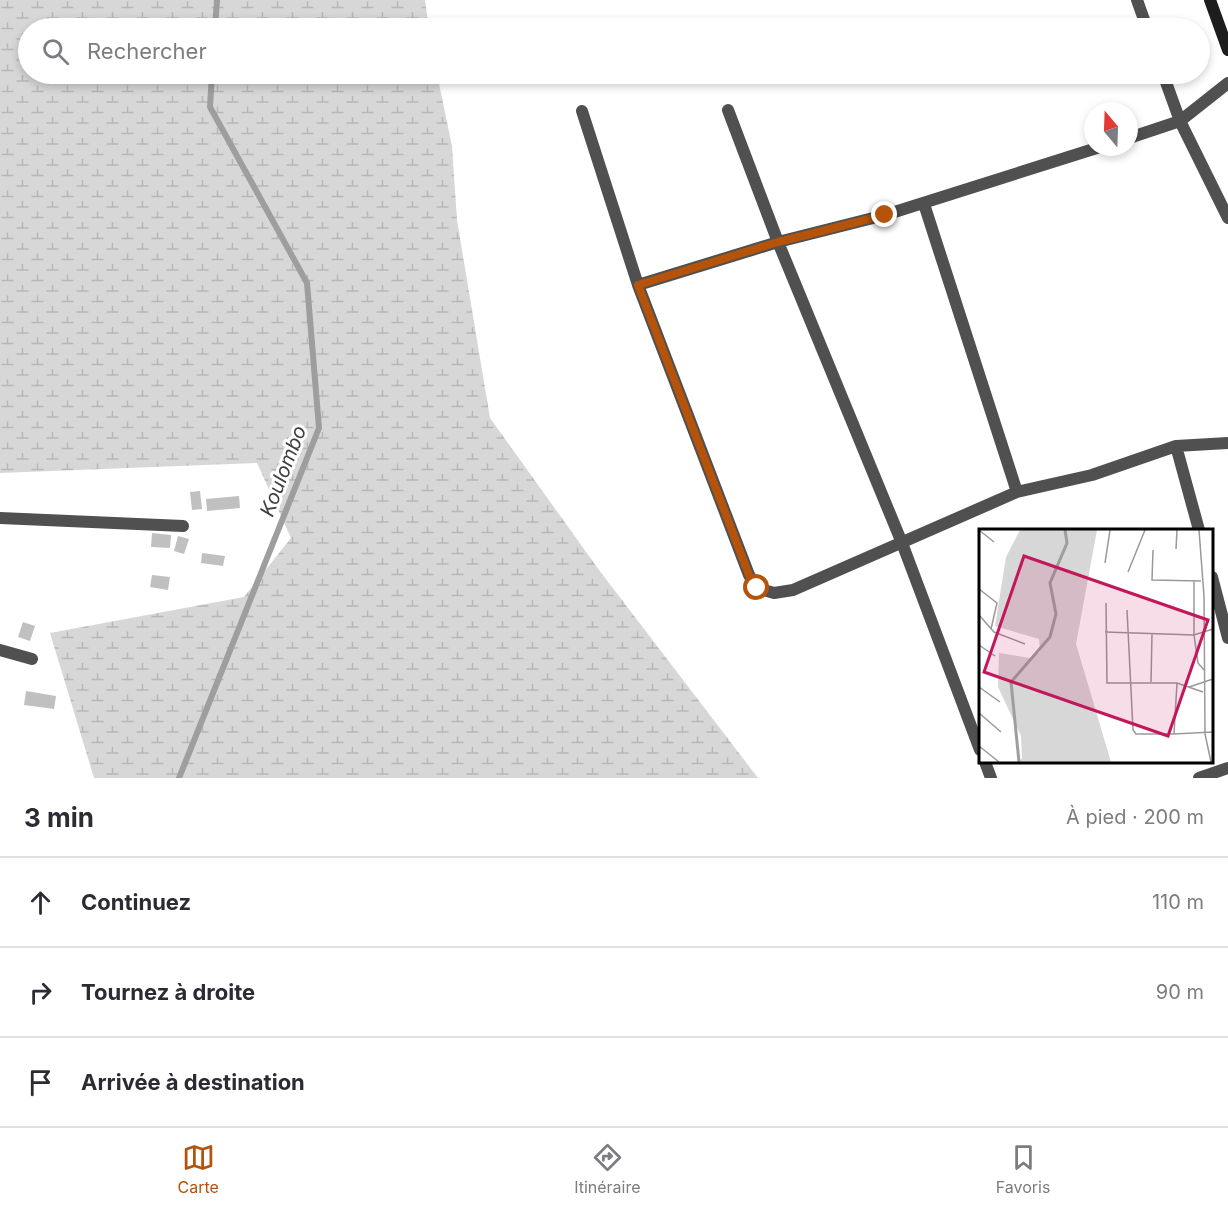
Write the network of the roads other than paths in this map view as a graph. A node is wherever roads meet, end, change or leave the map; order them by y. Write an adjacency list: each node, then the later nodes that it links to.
1 (1137, 0): 3 (street)
2 (1210, 0): 4 (street)
3 (1143, 18)
4 (1228, 50)
5 (1167, 84): 9 (street)
6 (1228, 84): 9 (street)
7 (728, 110): 14 (street)
8 (582, 111): 15 (street)
9 (1180, 121): 10 (street); 13 (street)
10 (1138, 135)
11 (1084, 152): 12 (street)
12 (924, 204): 14 (street); 18 (street)
13 (1228, 218)
14 (778, 242): 15 (street); 22 (street)
15 (638, 285): 22 (street)
16 (1228, 443): 17 (street)
17 (1176, 446): 18 (street); 21 (street)
18 (1017, 492): 22 (street)
19 (0, 518): 20 (street)
20 (183, 526)
21 (1198, 529)
22 (902, 543): 27 (street)
23 (1213, 581): 24 (street)
24 (1228, 638)
25 (0, 650): 26 (street)
26 (32, 659)
27 (979, 745)
28 (985, 763): 30 (street)
29 (1228, 768): 31 (street)
30 (991, 778)
31 (1199, 778)

